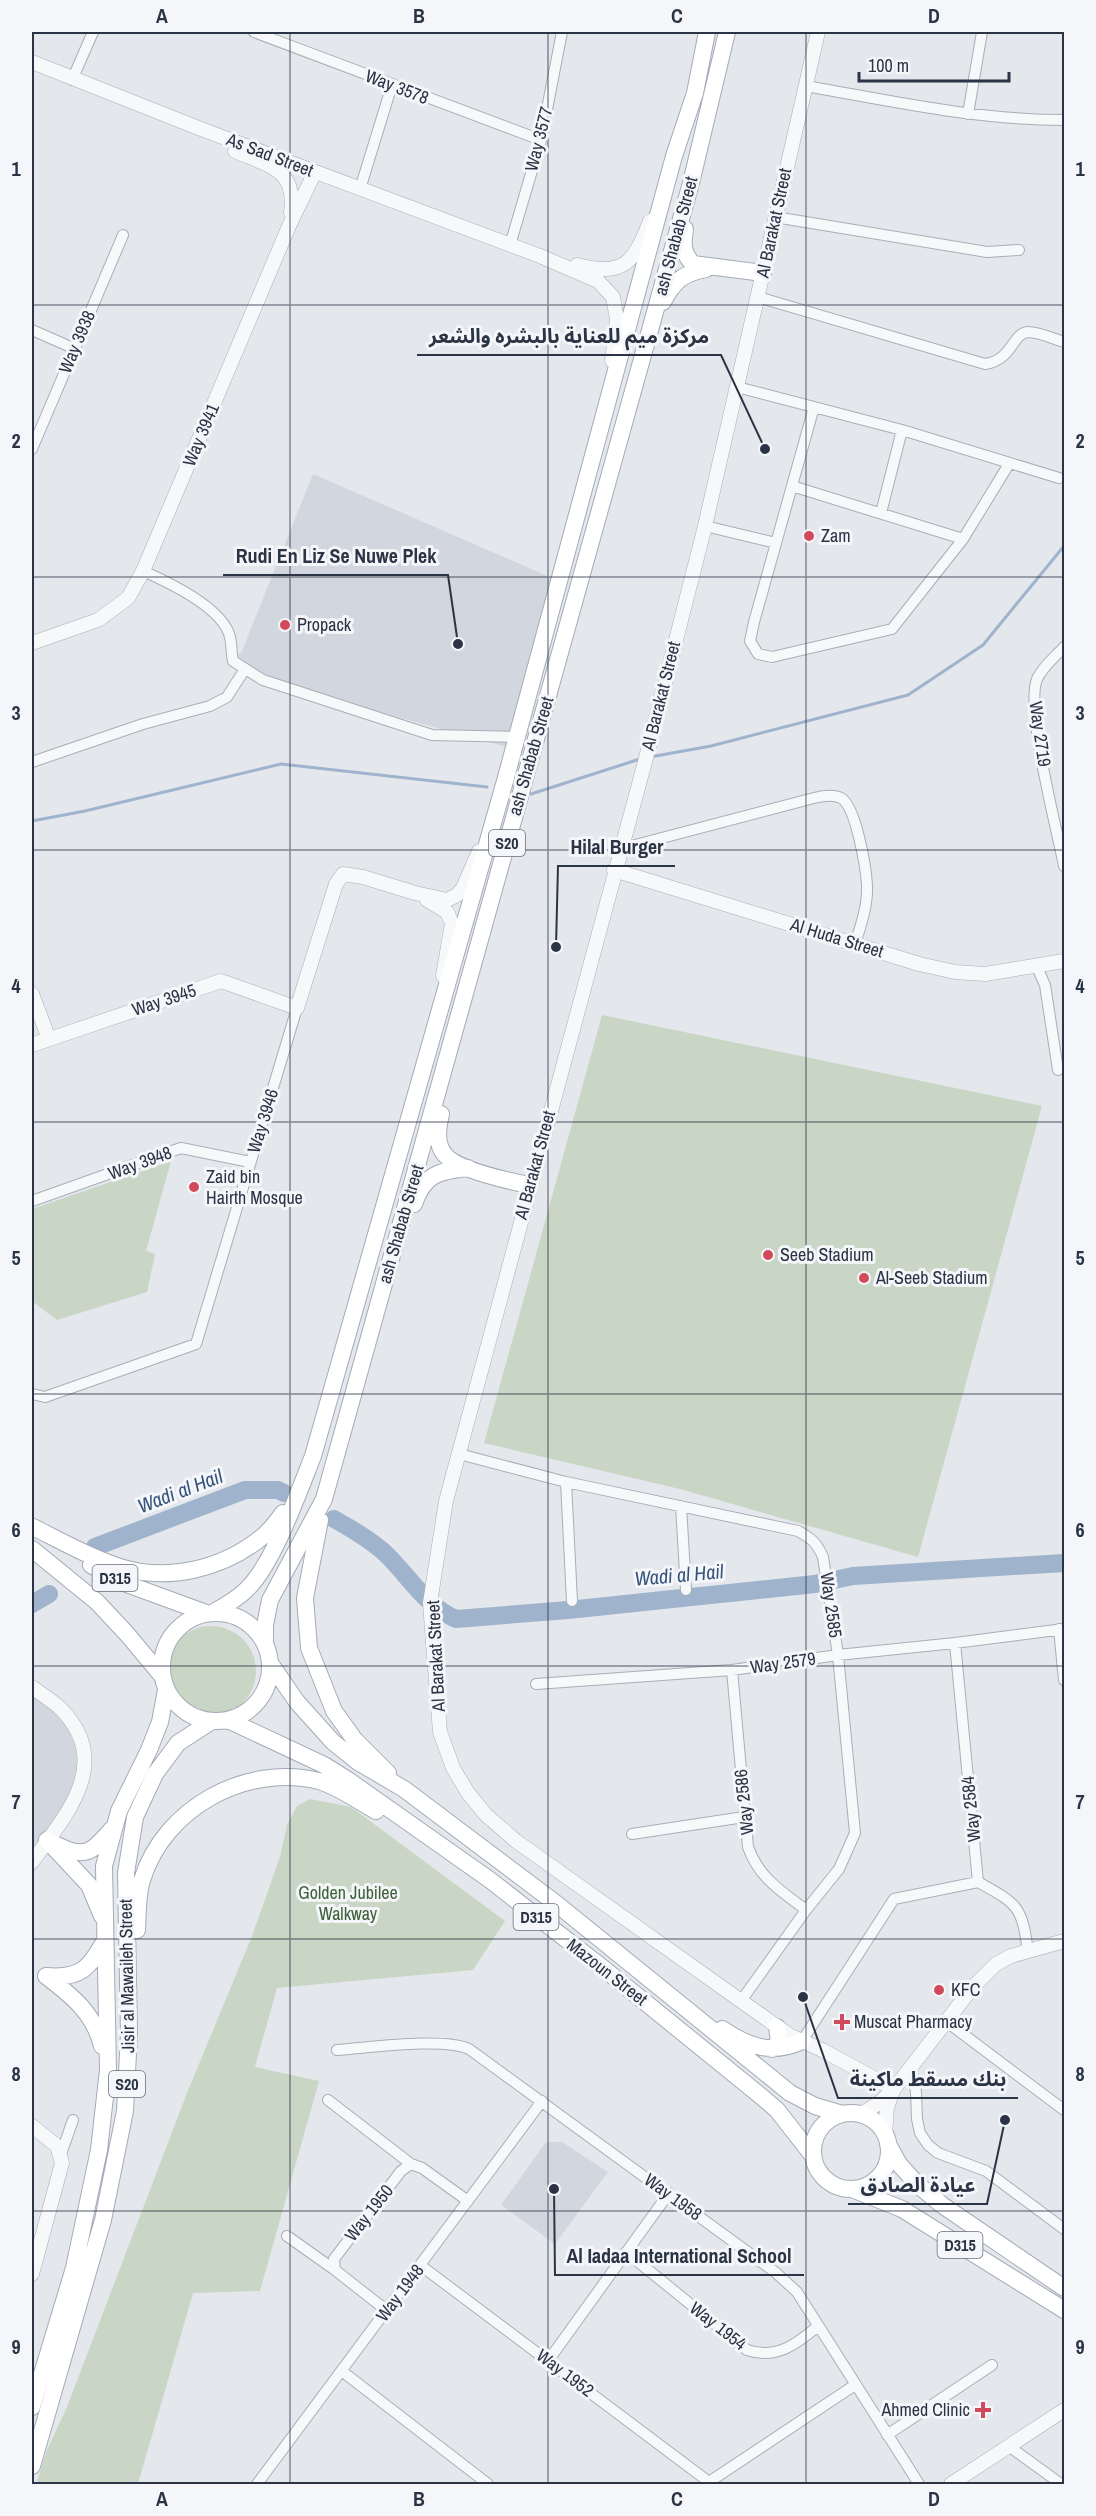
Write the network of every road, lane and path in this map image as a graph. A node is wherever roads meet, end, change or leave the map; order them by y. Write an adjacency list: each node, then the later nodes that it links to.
1 (93, 32): 9 (street)
2 (260, 32): 10 (street, Way 3578)
3 (562, 32): 15 (street, Way 3577)
4 (708, 32): 16 (main road, ash Shabab Street / S20)
5 (727, 32): 18 (main road, ash Shabab Street / S20)
6 (818, 32): 11 (street, Al Barakat Street)
7 (982, 32): 12 (street)
8 (32, 62): 9 (street, As Sad Street)
9 (72, 80): 14 (street, As Sad Street)
10 (392, 85): 15 (street, Way 3578); 19 (street)
11 (806, 86): 12 (street); 20 (street, Al Barakat Street)
12 (968, 114): 13 (street)
13 (1065, 120)
14 (201, 129): 17 (street, As Sad Street); 21 (street)
15 (541, 140): 23 (street, Way 3577)
16 (674, 156): 25 (street); 36 (main road, ash Shabab Street / S20)
17 (315, 172): 19 (street, As Sad Street); 21 (street, Way 3941)
18 (691, 183): 26 (main road); 30 (main road, ash Shabab Street / S20)
19 (360, 189): 23 (street, As Sad Street)
20 (776, 218): 24 (street); 27 (street, Al Barakat Street)
21 (289, 226): 45 (street, Way 3941)
22 (123, 235): 32 (street, Way 3938)
23 (510, 245): 25 (street, As Sad Street)
24 (1019, 250)
25 (540, 256): 36 (street)
26 (717, 267): 27 (main road); 30 (main road)
27 (763, 273): 28 (street, Al Barakat Street)
28 (758, 297): 31 (street); 33 (street, Al Barakat Street)
29 (32, 330): 32 (street)
30 (648, 336): 55 (main road, ash Shabab Street / S20)
31 (1065, 342)
32 (74, 348): 37 (street, Way 3938)
33 (737, 387): 34 (street); 42 (street, Al Barakat Street)
34 (814, 407): 35 (street); 40 (street)
35 (902, 430): 38 (street); 41 (street)
36 (596, 441): 49 (main road, ash Shabab Street / S20)
37 (32, 449)
38 (1009, 464): 39 (street); 43 (street)
39 (1059, 478)
40 (792, 486): 41 (street); 44 (street)
41 (881, 513): 43 (street)
42 (705, 526): 44 (street); 52 (street, Al Barakat Street)
43 (963, 539): 44 (street)
44 (776, 543)
45 (142, 571): 46 (street, Way 3941); 48 (street)
46 (32, 643)
47 (1065, 647): 53 (street, Way 2719)
48 (245, 669): 49 (street); 50 (street)
49 (517, 737): 51 (main road, ash Shabab Street / S20)
50 (32, 762)
51 (505, 781): 56 (street, Way 3946); 63 (main road, ash Shabab Street / S20)
52 (620, 849): 54 (street, Al Barakat Street); 57 (street)
53 (1065, 866)
54 (614, 870): 57 (street, Al Huda Street); 68 (street, Al Barakat Street)
55 (495, 888): 67 (main road); 70 (main road, ash Shabab Street / S20)
56 (415, 893): 61 (street, Way 3946); 63 (street, Way 3946)
57 (855, 944): 59 (street, Al Huda Street)
58 (1065, 961): 59 (street, Al Huda Street)
59 (1036, 965): 65 (street)
60 (32, 994): 62 (street)
61 (297, 1008): 62 (street, Way 3945); 66 (street, Way 3946)
62 (49, 1039): 64 (street, Way 3945)
63 (431, 1039): 74 (main road, ash Shabab Street / S20)
64 (32, 1045)
65 (1058, 1070)
66 (250, 1162): 69 (street, Way 3948); 71 (street, Way 3946)
67 (468, 1168): 68 (main road); 70 (main road)
68 (530, 1185): 72 (street, Al Barakat Street)
69 (32, 1201)
70 (358, 1376): 75 (main road, ash Shabab Street / S20)
71 (32, 1394)
72 (459, 1454): 73 (street, Way 2585); 108 (street, Al Barakat Street)
73 (566, 1482): 76 (street, Way 2585); 81 (street)
74 (298, 1497): 77 (main road); 83 (main road, ash Shabab Street / S20)
75 (324, 1499): 86 (main road, ash Shabab Street / S20); 95 (main road)
76 (681, 1506): 80 (street); 87 (street, Way 2585)
77 (32, 1526): 83 (main road, D315)
78 (32, 1549): 82 (main road, D315)
79 (32, 1557): 82 (main road)
80 (686, 1590)
81 (572, 1601)
82 (97, 1602): 91 (main road, D315)
83 (210, 1613): 86 (main road, S20); 91 (main road, S20)
84 (1062, 1629): 85 (street, Way 2579); 90 (street)
85 (955, 1643): 87 (street, Way 2579); 102 (street, Way 2584)
86 (265, 1644): 88 (main road, S20)
87 (838, 1654): 89 (street, Way 2579); 103 (street, Way 2585)
88 (270, 1664): 94 (main road, S20); 95 (main road, Mazoun Street / D315)
89 (732, 1670): 92 (street, Way 2579); 96 (street, Way 2586)
90 (1065, 1680)
91 (164, 1683): 94 (main road); 97 (main road, Jisir al Mawaileh Street / S20)
92 (536, 1684)
93 (32, 1687): 100 (street)
94 (220, 1721): 99 (main road, Mazoun Street / D315); 116 (main road, Jisir al Mawaileh Street / S20)
95 (404, 1789): 107 (main road, Mazoun Street / D315)
96 (744, 1817): 98 (street); 103 (street, Way 2586)
97 (115, 1826): 100 (main road); 104 (main road, Jisir al Mawaileh Street / S20)
98 (632, 1834)
99 (430, 1838): 116 (main road); 127 (main road, Mazoun Street / D315)
100 (48, 1840): 101 (street); 104 (main road)
101 (32, 1862)
102 (978, 1882): 106 (street); 111 (street)
103 (806, 1910): 108 (street, Way 2585)
104 (106, 1930): 115 (main road, Jisir al Mawaileh Street / S20); 115 (main road)
105 (1065, 1941): 106 (street)
106 (1028, 1952): 109 (street)
107 (666, 1991): 112 (main road); 121 (main road, Mazoun Street / D315)
108 (741, 2001): 110 (street, Al Barakat Street)
109 (947, 2022): 114 (street); 120 (street)
110 (777, 2027): 111 (street, Al Barakat Street); 112 (main road)
111 (802, 2041): 112 (main road); 117 (street, Al Barakat Street)
112 (772, 2049)
113 (337, 2050): 119 (street, Way 1958)
114 (911, 2067): 117 (street); 132 (street)
115 (108, 2070): 146 (main road, Jisir al Mawaileh Street / S20)
116 (127, 2078): 150 (main road, Jisir al Mawaileh Street / S20)
117 (894, 2089): 122 (street); 125 (street)
118 (328, 2100): 128 (street)
119 (542, 2101): 130 (street, Way 1958); 131 (street, Way 1948)
120 (1065, 2110)
121 (842, 2114): 122 (main road, D315); 127 (main road)
122 (861, 2114): 125 (main road, D315)
123 (73, 2120): 126 (street)
124 (32, 2126): 126 (street)
125 (886, 2139): 129 (main road); 138 (main road, D315)
126 (61, 2154): 137 (street)
127 (813, 2156): 129 (main road, D315)
128 (411, 2164): 131 (street); 136 (street, Way 1950)
129 (852, 2188): 140 (main road, D315)
130 (669, 2193): 134 (street); 141 (street, Way 1958)
131 (468, 2201): 135 (street, Way 1948)
132 (1065, 2229)
133 (287, 2235): 136 (street)
134 (626, 2252): 141 (street, Way 1954); 142 (street)
135 (420, 2265): 139 (street, Way 1948); 142 (street, Way 1952)
136 (335, 2270): 139 (street)
137 (32, 2274)
138 (1065, 2288)
139 (386, 2310): 144 (street, Way 1948)
140 (1061, 2310)
141 (818, 2326): 145 (street, Way 1958)
142 (548, 2361): 151 (street, Way 1952)
143 (992, 2365): 148 (street)
144 (343, 2372): 152 (street, Way 1948); 153 (street)
145 (855, 2385): 148 (street, Way 1958); 151 (street)
146 (32, 2407)
147 (1065, 2410): 149 (street)
148 (887, 2435): 154 (street, Way 1958)
149 (1010, 2447): 155 (street); 156 (street)
150 (32, 2466)
151 (707, 2483)
152 (257, 2484)
153 (488, 2484)
154 (919, 2484)
155 (951, 2484)
156 (1061, 2484)

